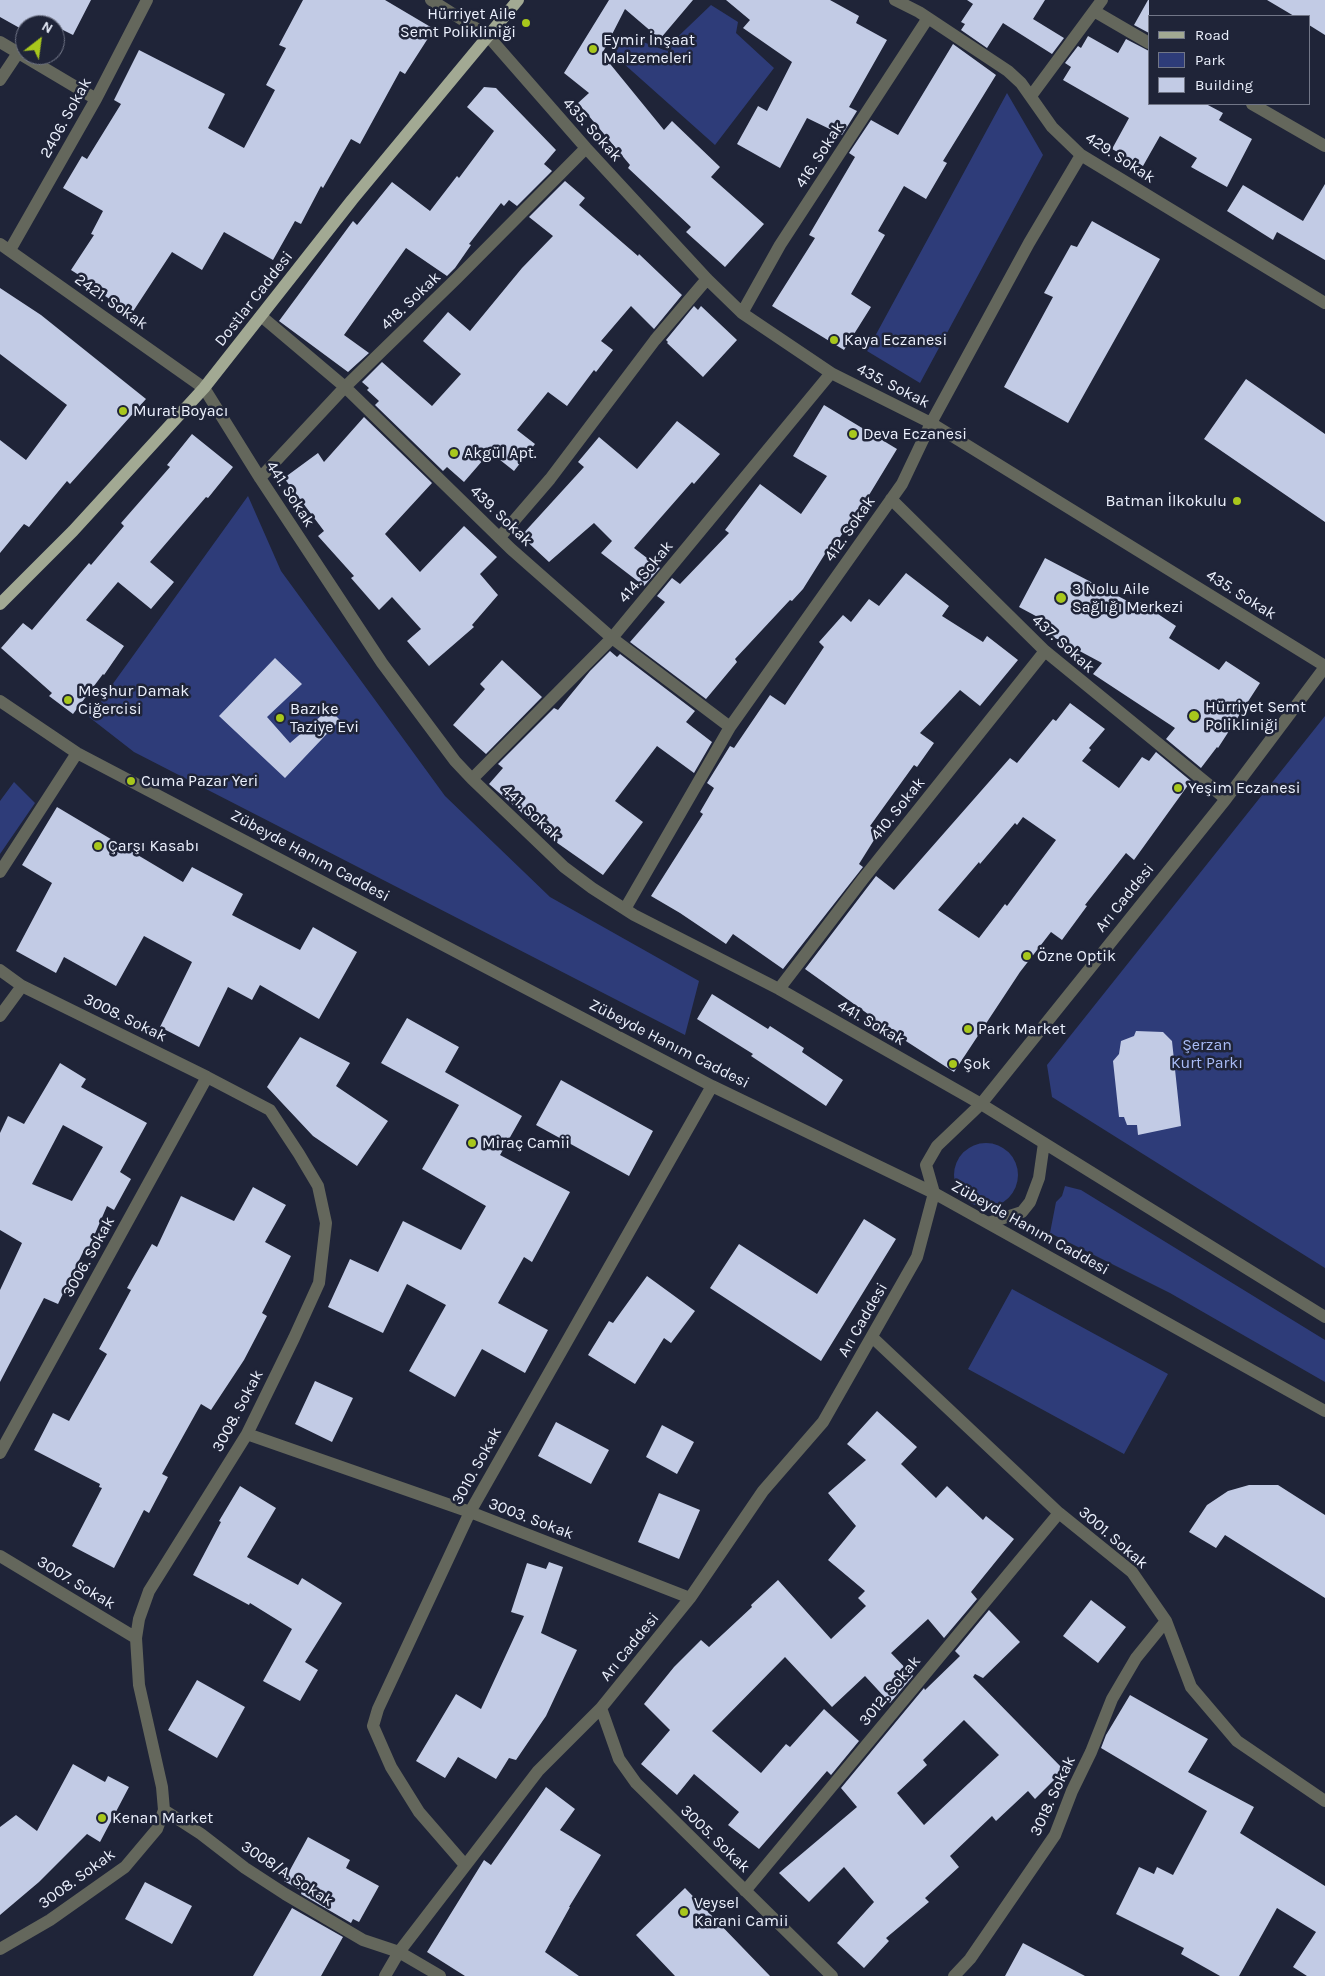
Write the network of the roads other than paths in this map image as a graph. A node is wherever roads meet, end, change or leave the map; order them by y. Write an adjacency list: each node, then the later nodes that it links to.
1 (147, 0): 16 (street, 2406. Sokak)
2 (431, 0): 8 (street, 435. Sokak)
3 (518, 0): 8 (main road, Dostlar Caddesi)
4 (895, 0): 7 (street, 429. Sokak)
5 (1102, 0): 6 (street)
6 (1094, 11): 10 (street); 15 (street)
7 (928, 18): 15 (street, 429. Sokak); 24 (street, 416. Sokak)
8 (488, 36): 19 (street, 435. Sokak); 25 (main road, Dostlar Caddesi)
9 (0, 42): 11 (street)
10 (1148, 42)
11 (15, 51)
12 (15, 58): 14 (street)
13 (38, 65): 16 (street)
14 (0, 80)
15 (1031, 96): 20 (street, 429. Sokak)
16 (96, 99): 21 (street, 2406. Sokak)
17 (1254, 105): 18 (street)
18 (1325, 146)
19 (586, 148): 22 (street, 435. Sokak); 27 (street, 418. Sokak)
20 (1080, 154): 23 (street, 429. Sokak); 29 (street, 412. Sokak)
21 (5, 247): 28 (street, 2421. Sokak)
22 (707, 279): 24 (street, 435. Sokak); 32 (street)
23 (1325, 302)
24 (742, 313): 26 (street, 435. Sokak)
25 (261, 316): 27 (street, 439. Sokak); 28 (main road, Dostlar Caddesi)
26 (831, 373): 29 (street, 435. Sokak); 34 (street, 414. Sokak)
27 (345, 387): 30 (street, 418. Sokak); 32 (street, 439. Sokak)
28 (204, 388): 30 (street, 441. Sokak); 33 (main road, Dostlar Caddesi)
29 (931, 423): 31 (street, 412. Sokak); 36 (street, 435. Sokak)
30 (260, 478): 40 (street, 441. Sokak)
31 (891, 499): 35 (street, 437. Sokak); 38 (street, 412. Sokak)
32 (500, 537): 34 (street, 439. Sokak)
33 (0, 604)
34 (612, 638): 38 (street, 439. Sokak); 40 (street, 414. Sokak)
35 (1045, 651): 41 (street, 437. Sokak); 46 (street, 410. Sokak)
36 (1325, 666): 41 (street, Arı Caddesi)
37 (0, 701): 39 (street, Zübeyde Hanım Caddesi)
38 (730, 727): 43 (street, 412. Sokak)
39 (77, 753): 42 (street); 49 (street, Zübeyde Hanım Caddesi)
40 (472, 780): 43 (street, 441. Sokak)
41 (1226, 799): 50 (street, Arı Caddesi)
42 (0, 872)
43 (625, 909): 46 (street, 441. Sokak)
44 (0, 970): 45 (street, 3008. Sokak)
45 (22, 986): 47 (street); 48 (street, 3008. Sokak)
46 (779, 990): 50 (street, 441. Sokak)
47 (0, 1016)
48 (207, 1077): 57 (street, 3008. Sokak); 58 (street, 3006. Sokak)
49 (712, 1086): 52 (street, Zübeyde Hanım Caddesi); 59 (street, 3010. Sokak)
50 (981, 1104): 51 (street); 52 (street, Arı Caddesi)
51 (1044, 1143): 53 (street); 54 (street)
52 (934, 1193): 53 (street, Zübeyde Hanım Caddesi); 55 (street, Arı Caddesi)
53 (988, 1223): 56 (street, Zübeyde Hanım Caddesi)
54 (1325, 1317)
55 (872, 1337): 60 (street, 3001. Sokak); 62 (street, Arı Caddesi)
56 (1325, 1411)
57 (247, 1434): 59 (street, 3003. Sokak); 64 (street, 3008. Sokak)
58 (0, 1453)
59 (470, 1512): 62 (street, 3003. Sokak); 68 (street, 3010. Sokak)
60 (1059, 1513): 63 (street, 3001. Sokak); 69 (street, 3012. Sokak)
61 (0, 1556): 64 (street, 3007. Sokak)
62 (690, 1598): 65 (street, Arı Caddesi)
63 (1166, 1621): 66 (street, 3001. Sokak); 75 (street, 3018. Sokak)
64 (136, 1638): 67 (street, 3008. Sokak)
65 (601, 1708): 68 (street, Arı Caddesi); 69 (street, 3005. Sokak)
66 (1325, 1801)
67 (164, 1810): 70 (street, 3008. Sokak); 71 (street, 3008/A. Sokak)
68 (465, 1865): 71 (street, Arı Caddesi)
69 (745, 1891): 74 (street, 3005. Sokak)
70 (0, 1949)
71 (399, 1952): 72 (street, Arı Caddesi); 73 (street, 3008/A. Sokak)
72 (385, 1976)
73 (440, 1976)
74 (832, 1976)
75 (954, 1976)

